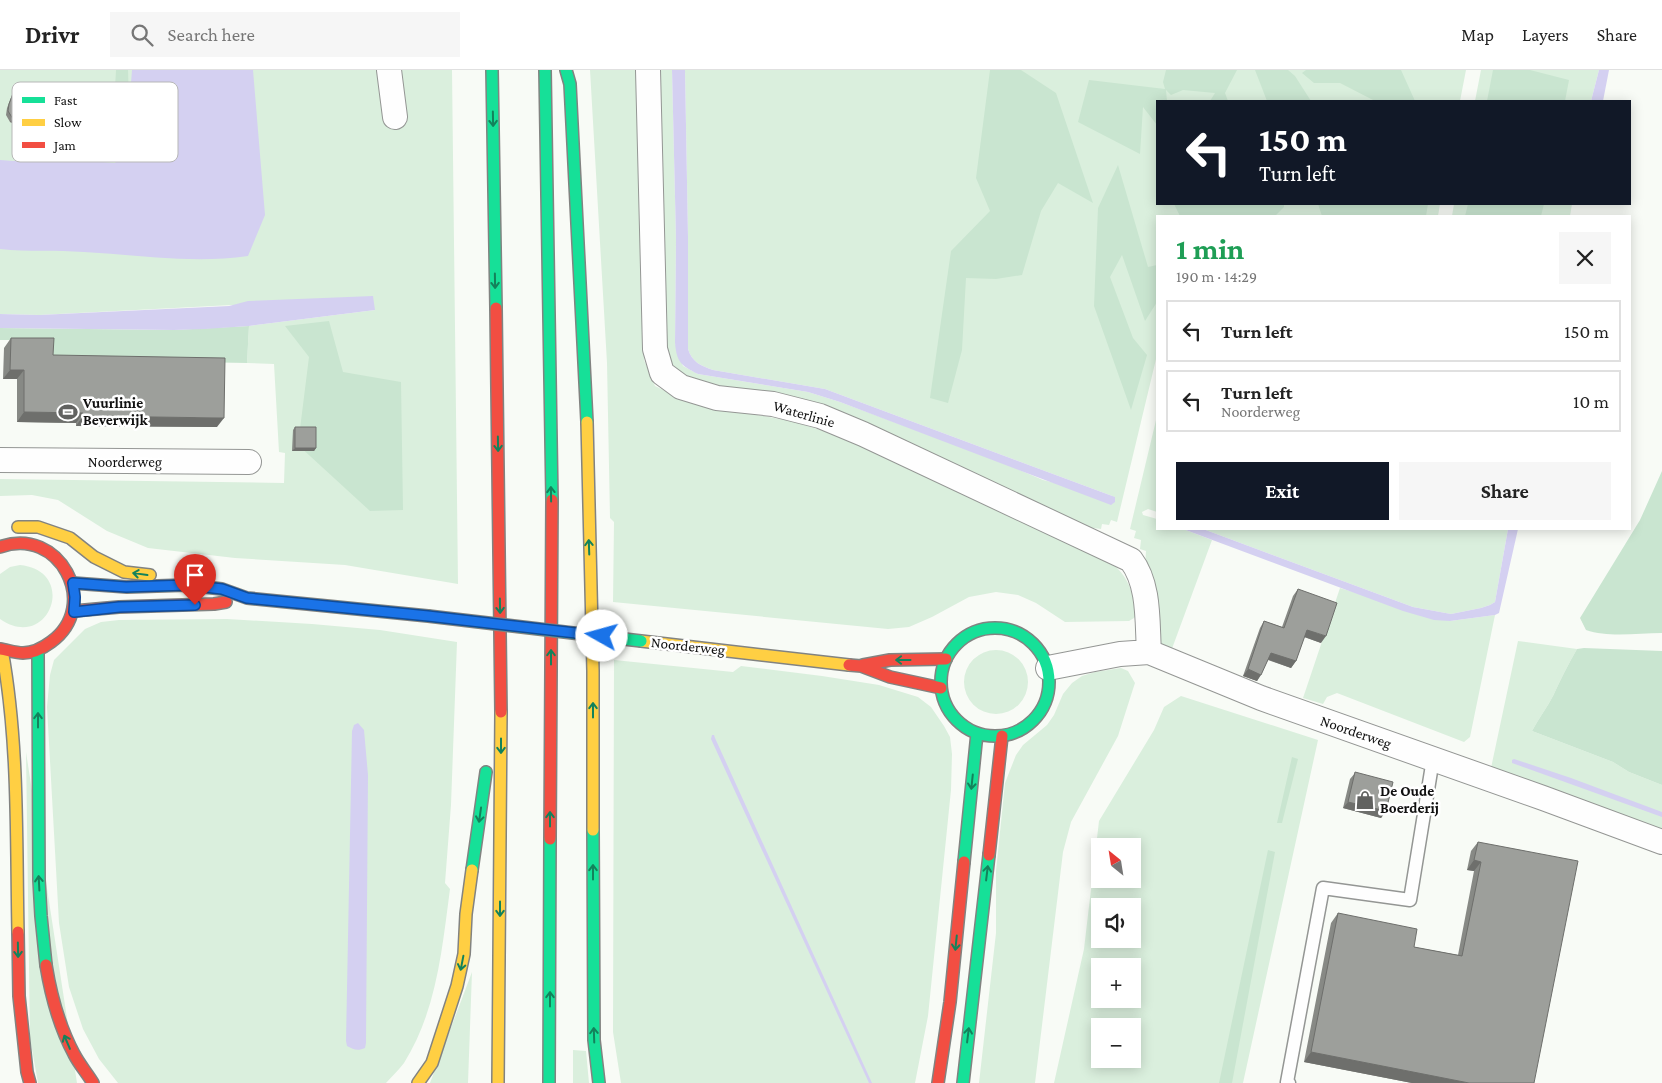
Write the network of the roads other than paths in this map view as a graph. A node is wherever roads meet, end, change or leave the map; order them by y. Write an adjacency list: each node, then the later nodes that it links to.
1 (389, 70): 6 (street)
2 (492, 70): 19 (main road, one-way to 19)
3 (544, 70): 33 (main road, one-way to 3)
4 (566, 70): 34 (main road, one-way to 4)
5 (648, 70): 17 (street, Waterlinie)
6 (395, 117)
7 (0, 460): 8 (street, Noorderweg)
8 (249, 462)
9 (6, 528): 12 (main road, Noorderweg, one-way to 9)
10 (0, 547): 11 (main road)
11 (73, 583): 12 (main road, Noorderweg); 14 (main road)
12 (188, 585): 13 (main road, Noorderweg)
13 (247, 598): 14 (main road, Noorderweg); 20 (main road, Noorderweg, bridge)
14 (74, 612): 16 (main road)
15 (1, 649): 16 (main road); 27 (main road)
16 (38, 650): 30 (main road, one-way to 16)
17 (1149, 652): 21 (street, Noorderweg); 25 (street, Noorderweg)
18 (946, 659): 20 (main road, Noorderweg, one-way to 20); 21 (main road); 22 (main road)
19 (501, 662): 31 (main road, one-way to 31); 32 (main road, one-way to 32)
20 (861, 666): 22 (main road, Noorderweg)
21 (1048, 668): 24 (main road)
22 (941, 688): 23 (main road)
23 (977, 733): 24 (main road); 35 (main road, one-way to 35)
24 (1002, 736): 36 (main road, one-way to 24)
25 (1434, 759): 28 (street, Noorderweg); 37 (lane)
26 (4, 777): 27 (main road)
27 (15, 814): 29 (main road, one-way to 29)
28 (1662, 842)
29 (30, 1083)
30 (93, 1083)
31 (418, 1083)
32 (498, 1083)
33 (549, 1083)
34 (599, 1083)
35 (938, 1083)
36 (963, 1083)
37 (1289, 1083)

